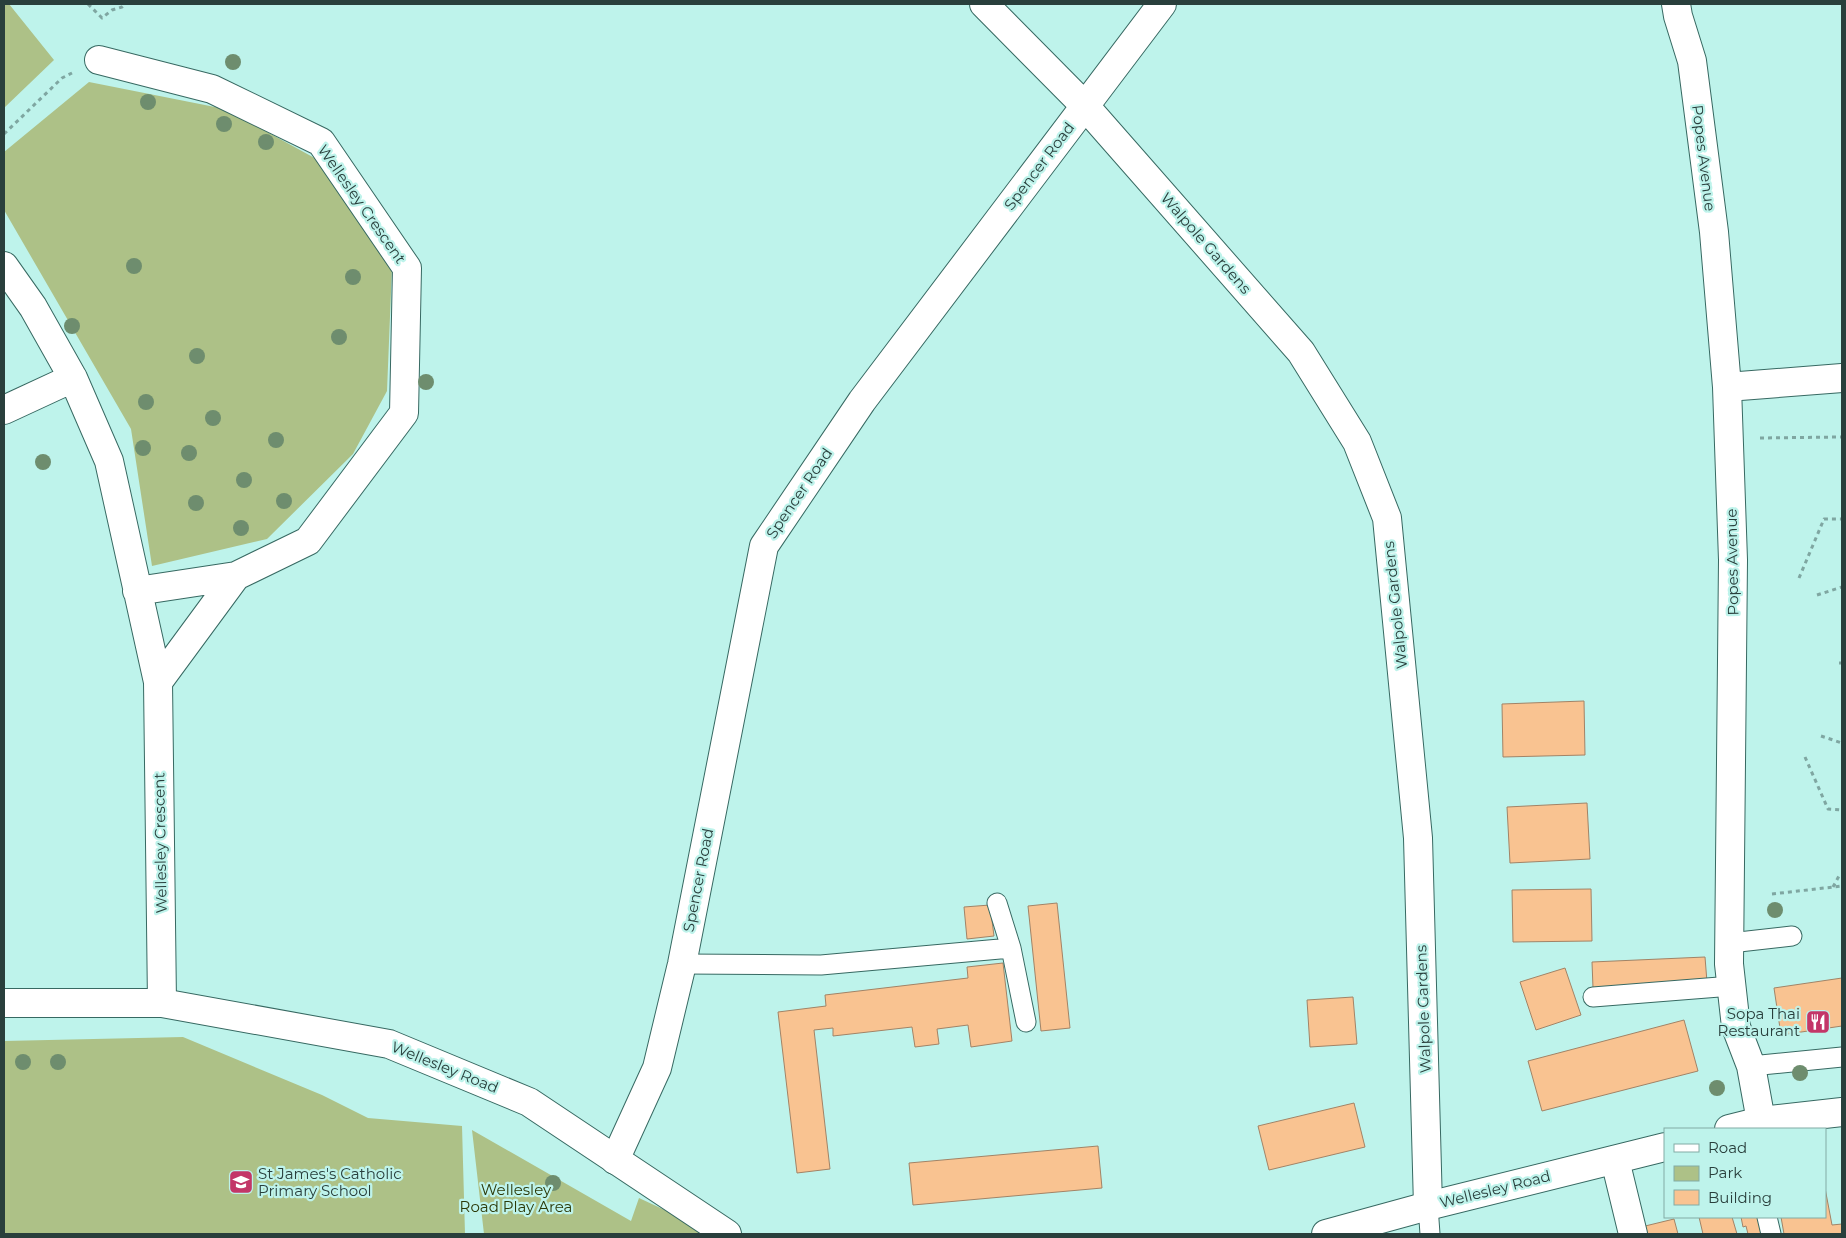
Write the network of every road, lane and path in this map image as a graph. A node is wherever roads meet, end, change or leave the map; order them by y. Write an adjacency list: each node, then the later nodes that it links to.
1 (88, 4): 2 (path)
2 (125, 4)
3 (984, 4): 7 (street, Walpole Gardens)
4 (1162, 4): 7 (street, Spencer Road)
5 (1676, 4): 12 (street, Popes Avenue)
6 (99, 60): 8 (path); 17 (street, Wellesley Crescent)
7 (1085, 106): 35 (street, Spencer Road); 48 (street, Walpole Gardens)
8 (4, 134)
9 (4, 266): 10 (street, Wellesley Crescent)
10 (73, 378): 13 (street); 20 (street, Wellesley Crescent)
11 (1842, 378): 12 (street)
12 (1727, 388): 15 (street, Popes Avenue)
13 (4, 410)
14 (1842, 437): 15 (path)
15 (1729, 438): 33 (street, Popes Avenue)
16 (1842, 519): 18 (path)
17 (236, 576): 20 (street, Wellesley Crescent); 22 (street, Wellesley Crescent)
18 (1798, 578)
19 (1842, 587): 21 (path)
20 (137, 591): 22 (street, Wellesley Crescent)
21 (1817, 595)
22 (158, 682): 39 (street, Wellesley Crescent)
23 (1821, 736): 24 (path)
24 (1842, 743)
25 (1805, 757): 26 (path)
26 (1842, 810)
27 (1840, 874): 29 (path)
28 (1842, 886): 29 (path)
29 (1832, 887): 30 (path)
30 (1772, 894)
31 (997, 903): 34 (lane)
32 (1792, 936): 33 (lane)
33 (1730, 944): 36 (street, Popes Avenue)
34 (1011, 948): 35 (lane); 40 (lane)
35 (682, 964): 46 (street, Spencer Road)
36 (1732, 986): 37 (lane); 42 (street, Popes Avenue)
37 (1593, 997)
38 (4, 1003): 39 (street, Wellesley Road)
39 (162, 1003): 46 (street, Wellesley Road)
40 (1026, 1022)
41 (1842, 1057): 42 (lane)
42 (1751, 1066): 44 (street, Popes Avenue)
43 (1842, 1112): 44 (street)
44 (1748, 1126)
45 (1664, 1146): 47 (street, Wellesley Road)
46 (615, 1160): 50 (street, Wellesley Road)
47 (1615, 1160): 48 (street, Wellesley Road); 53 (street)
48 (1428, 1206): 51 (street, Wellesley Road); 52 (lane)
49 (1767, 1218): 54 (lane)
50 (727, 1234)
51 (1326, 1234)
52 (1430, 1234)
53 (1633, 1234)
54 (1770, 1234)

